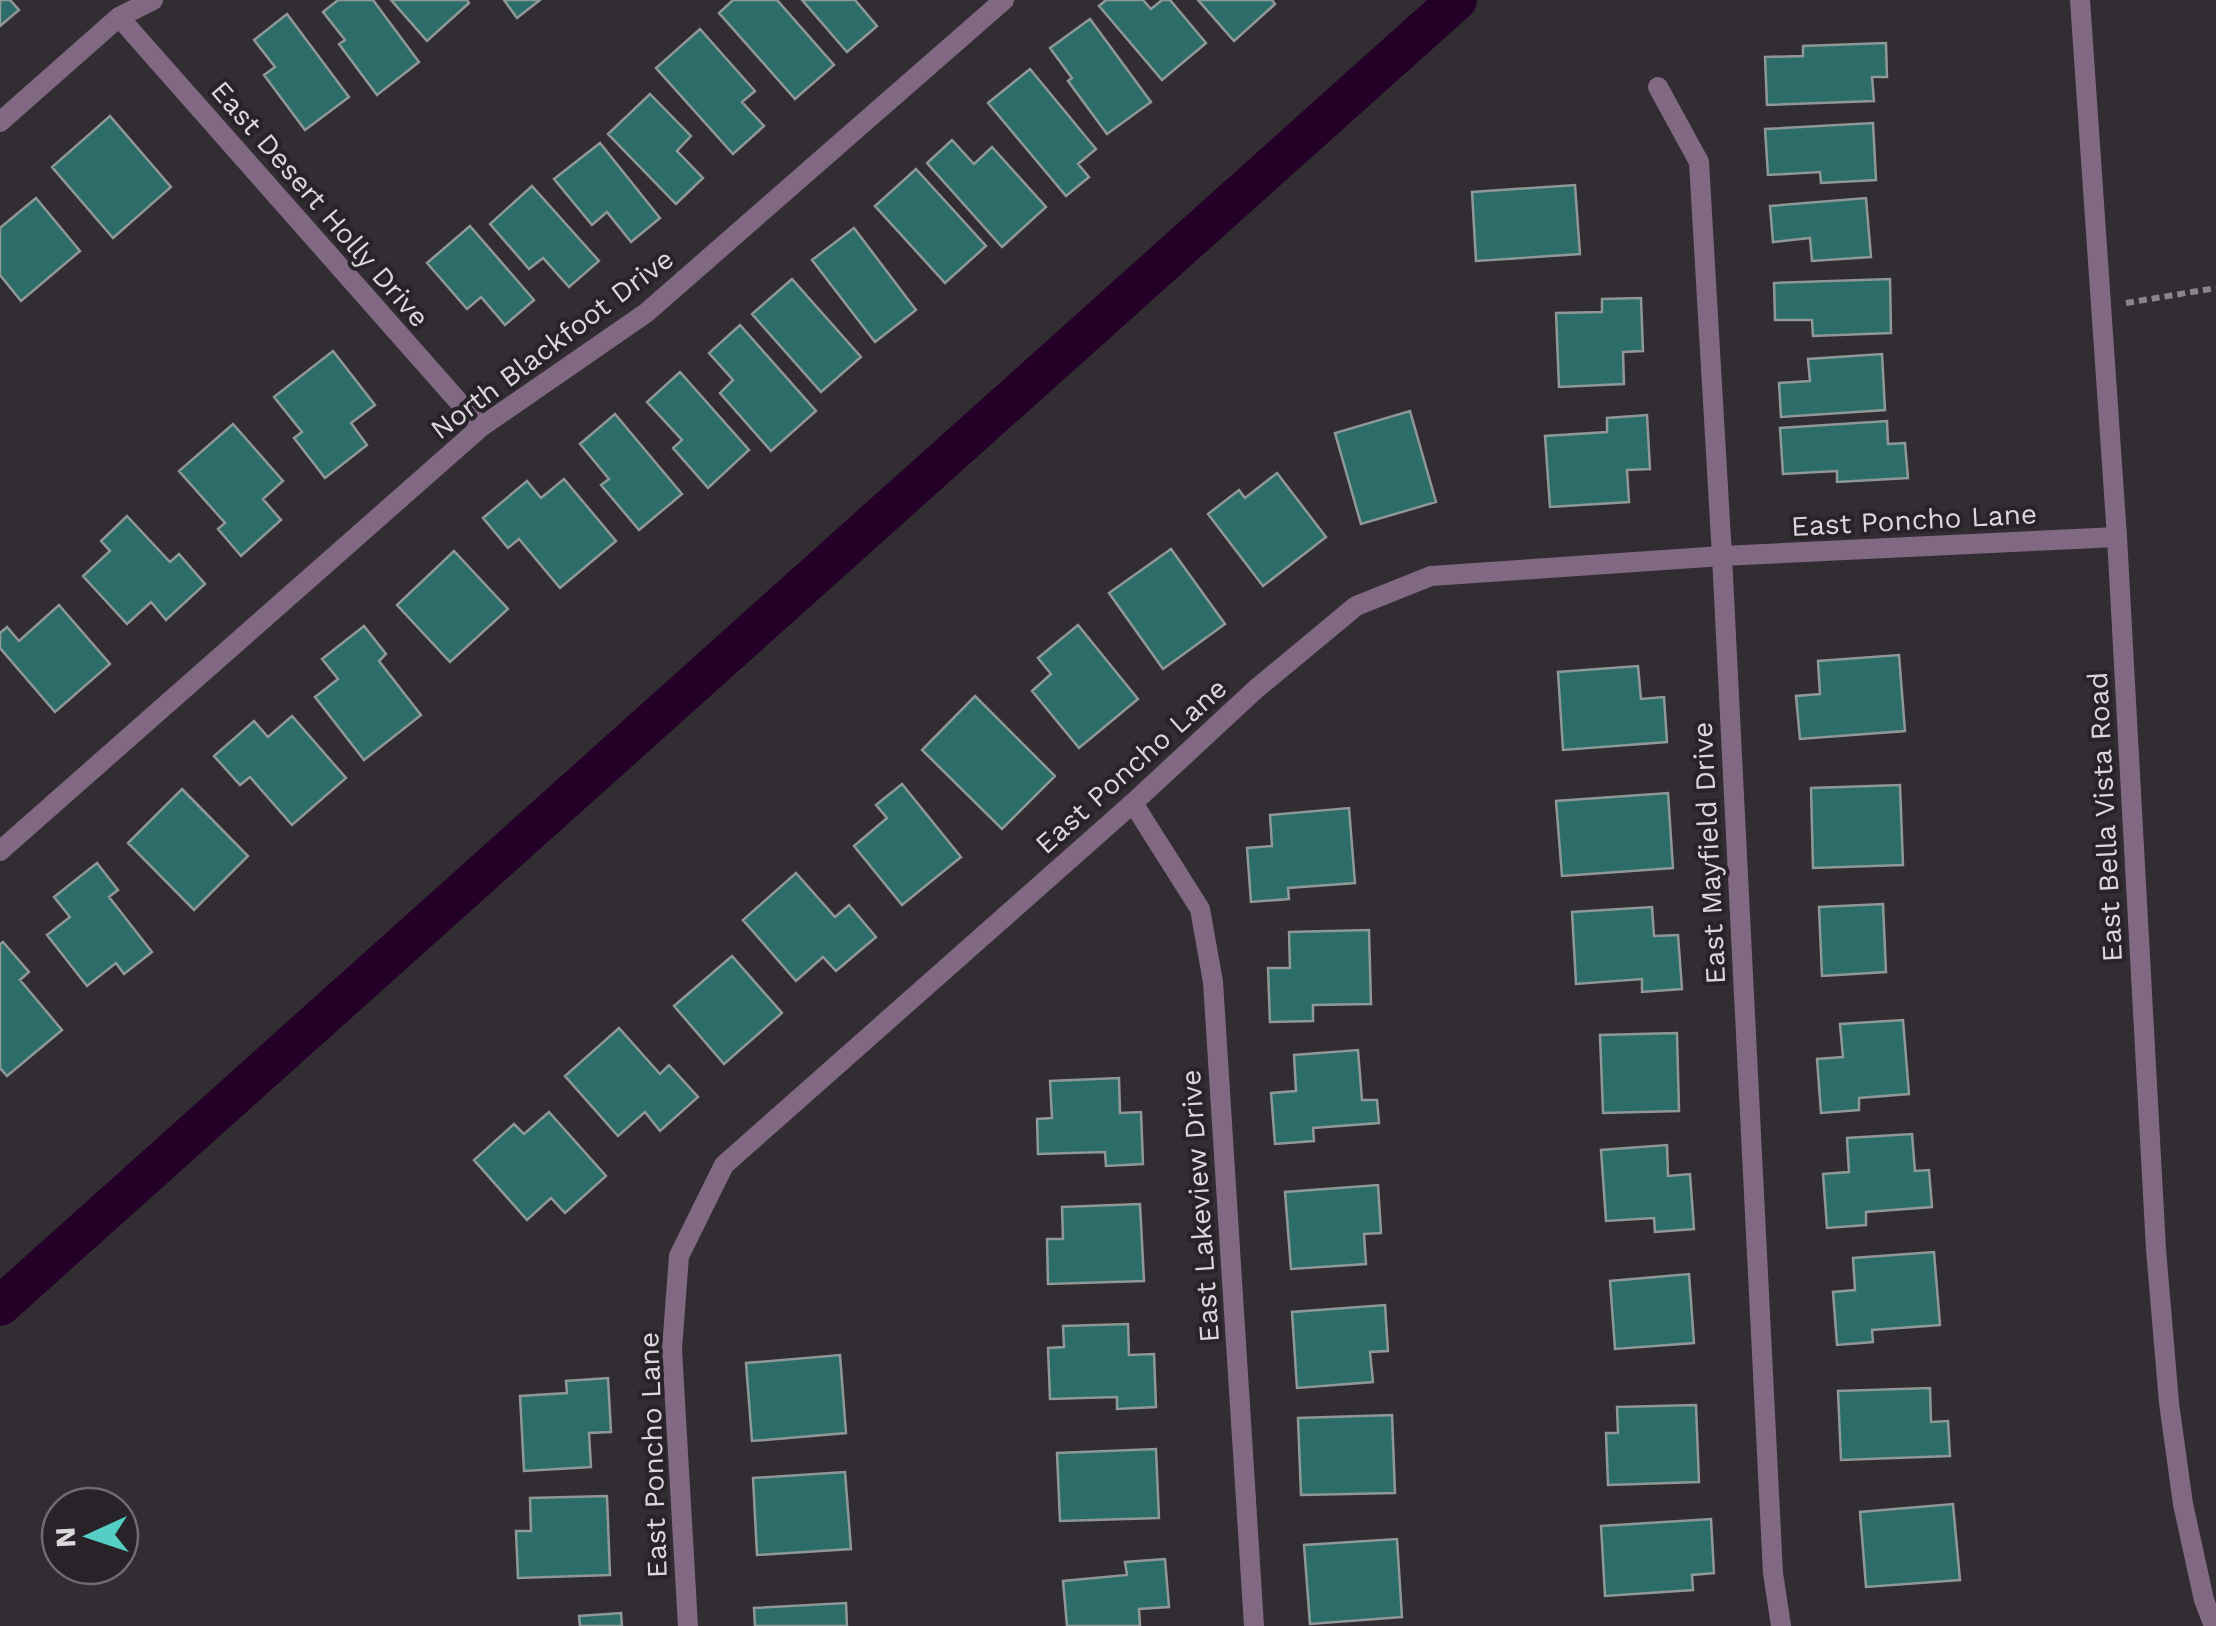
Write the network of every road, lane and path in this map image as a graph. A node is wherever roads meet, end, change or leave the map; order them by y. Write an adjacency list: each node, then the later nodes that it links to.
1 (152, 0): 4 (street)
2 (1004, 0): 9 (street, North Blackfoot Drive)
3 (2080, 0): 8 (street, East Bella Vista Road)
4 (119, 17): 6 (street); 9 (street, East Desert Holly Drive)
5 (1658, 87): 11 (street, East Mayfield Drive)
6 (0, 122)
7 (2216, 288): 8 (path)
8 (2100, 307): 10 (street, East Bella Vista Road)
9 (481, 427): 13 (street, North Blackfoot Drive)
10 (2117, 537): 11 (street, East Poncho Lane); 17 (street, East Bella Vista Road)
11 (1722, 556): 12 (street, East Poncho Lane); 16 (street, East Mayfield Drive)
12 (1133, 803): 14 (street, East Poncho Lane); 15 (street, East Lakeview Drive)
13 (0, 851)
14 (688, 1626)
15 (1254, 1626)
16 (1781, 1626)
17 (2214, 1626)

